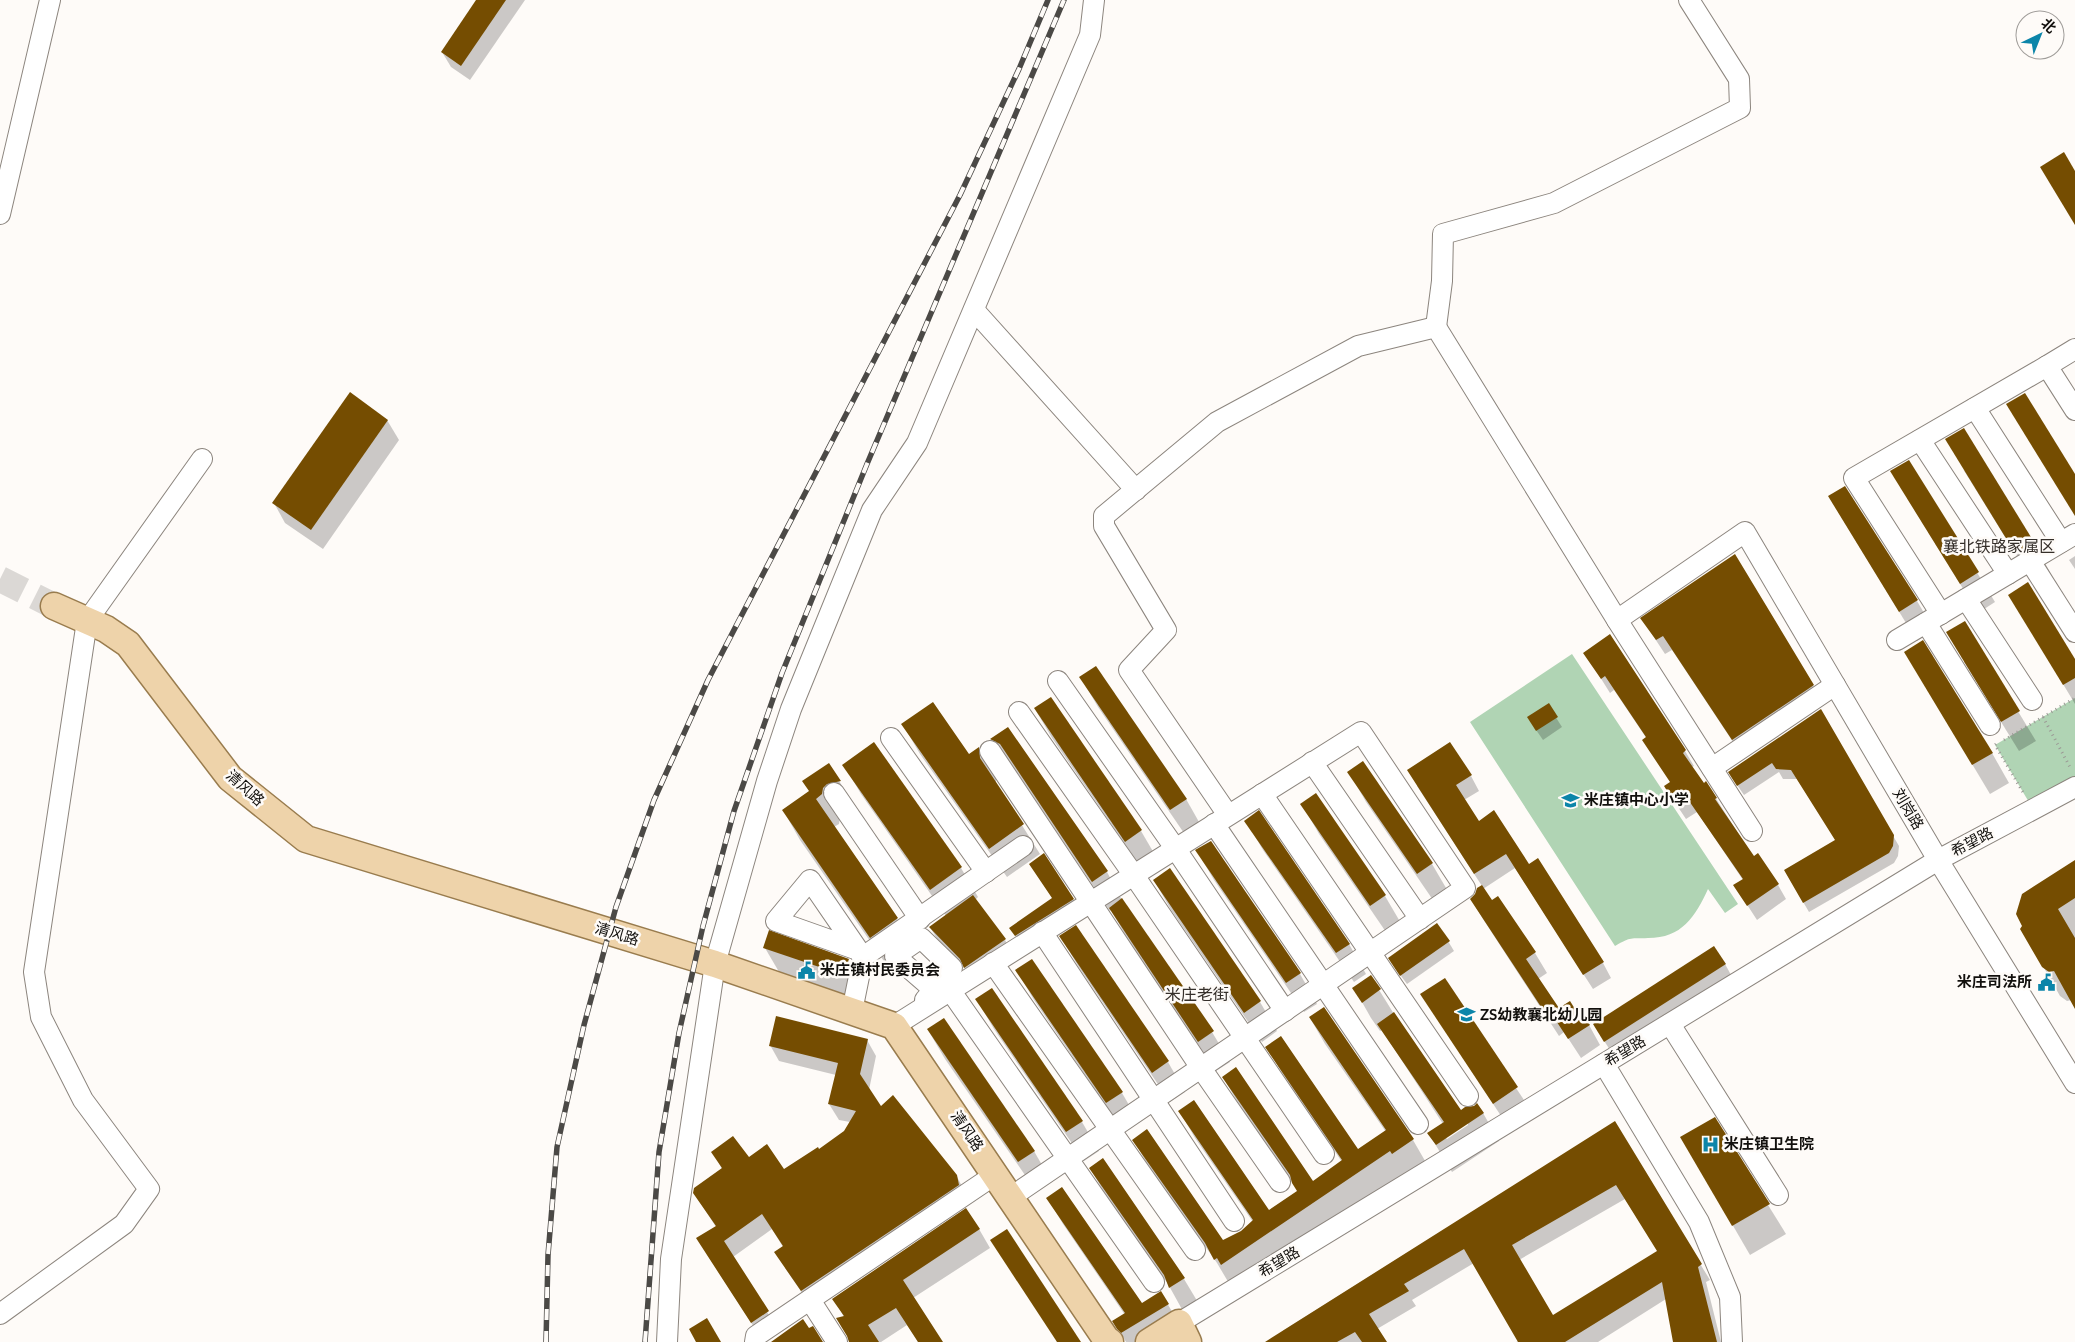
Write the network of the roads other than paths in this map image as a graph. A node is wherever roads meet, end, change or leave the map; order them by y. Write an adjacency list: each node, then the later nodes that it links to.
1 (50, 0): 4 (street)
2 (1094, 0): 5 (street)
3 (1689, 0): 6 (street)
4 (0, 214)
5 (974, 310): 13 (street); 49 (street)
6 (1436, 327): 13 (street); 20 (street)
7 (2075, 348): 8 (street)
8 (2048, 366): 9 (street); 10 (street)
9 (1975, 408): 11 (street); 14 (street)
10 (2075, 410)
11 (1920, 440): 16 (street); 19 (street)
12 (202, 459): 21 (street)
13 (1136, 490): 36 (street)
14 (2068, 538): 15 (street)
15 (2030, 561): 16 (street); 22 (street)
16 (2008, 574): 17 (street)
17 (1966, 599): 19 (street); 26 (street)
18 (54, 606): 21 (main road, 清风路)
19 (1933, 618): 23 (street); 28 (street)
20 (1617, 620): 25 (street, 刘岗路); 32 (street)
21 (87, 621): 49 (main road, 清风路); 74 (street)
22 (2075, 632)
23 (1897, 640)
24 (1058, 681): 39 (street)
25 (1835, 685): 32 (street); 40 (street, 刘岗路)
26 (2032, 700)
27 (1019, 712): 42 (street)
28 (1990, 725)
29 (891, 738): 41 (street)
30 (990, 751): 43 (street)
31 (1312, 762): 35 (street); 45 (street); 45 (street)
32 (1712, 768): 37 (street)
33 (2075, 787): 40 (street, 希望路)
34 (834, 793): 44 (street)
35 (1262, 794): 36 (street); 47 (street)
36 (1221, 819): 39 (street); 50 (street)
37 (1752, 831)
38 (1023, 846): 41 (street)
39 (1176, 848): 42 (street); 53 (street)
40 (1938, 860): 55 (street, 希望路); 59 (street, 刘岗路)
41 (986, 872): 44 (street)
42 (1133, 874): 43 (street); 56 (street)
43 (1090, 902): 46 (street); 58 (street)
44 (920, 919): 52 (street)
45 (1420, 919): 47 (street)
46 (1042, 932): 48 (street); 61 (street)
47 (1370, 953): 50 (street); 60 (street)
48 (993, 963): 51 (street); 63 (street)
49 (715, 964): 52 (main road, 清风路); 78 (street)
50 (1323, 985): 53 (street); 62 (street)
51 (942, 990): 54 (street); 65 (street)
52 (852, 1011): 54 (main road, 清风路)
53 (1285, 1011): 56 (street)
54 (904, 1019): 66 (main road, 清风路)
55 (1670, 1024): 57 (street, 希望路); 68 (street)
56 (1245, 1038): 58 (street); 64 (street)
57 (1604, 1064): 75 (street, 希望路); 81 (street)
58 (1201, 1068): 61 (street); 67 (street)
59 (2075, 1083)
60 (1468, 1096)
61 (1154, 1100): 63 (street); 70 (street)
62 (1418, 1124)
63 (1110, 1130): 65 (street); 71 (street)
64 (1324, 1154)
65 (1068, 1159): 69 (street); 72 (street)
66 (996, 1174): 69 (main road, 清风路); 73 (street)
67 (1280, 1182)
68 (1778, 1196)
69 (1011, 1198): 76 (main road, 清风路)
70 (1234, 1221)
71 (1195, 1250)
72 (1154, 1282)
73 (810, 1300): 79 (street); 80 (street)
74 (0, 1314)
75 (1184, 1333): 77 (main road)
76 (1106, 1341)
77 (1152, 1341)
78 (667, 1342)
79 (755, 1342)
80 (836, 1342)
81 (1732, 1342)

